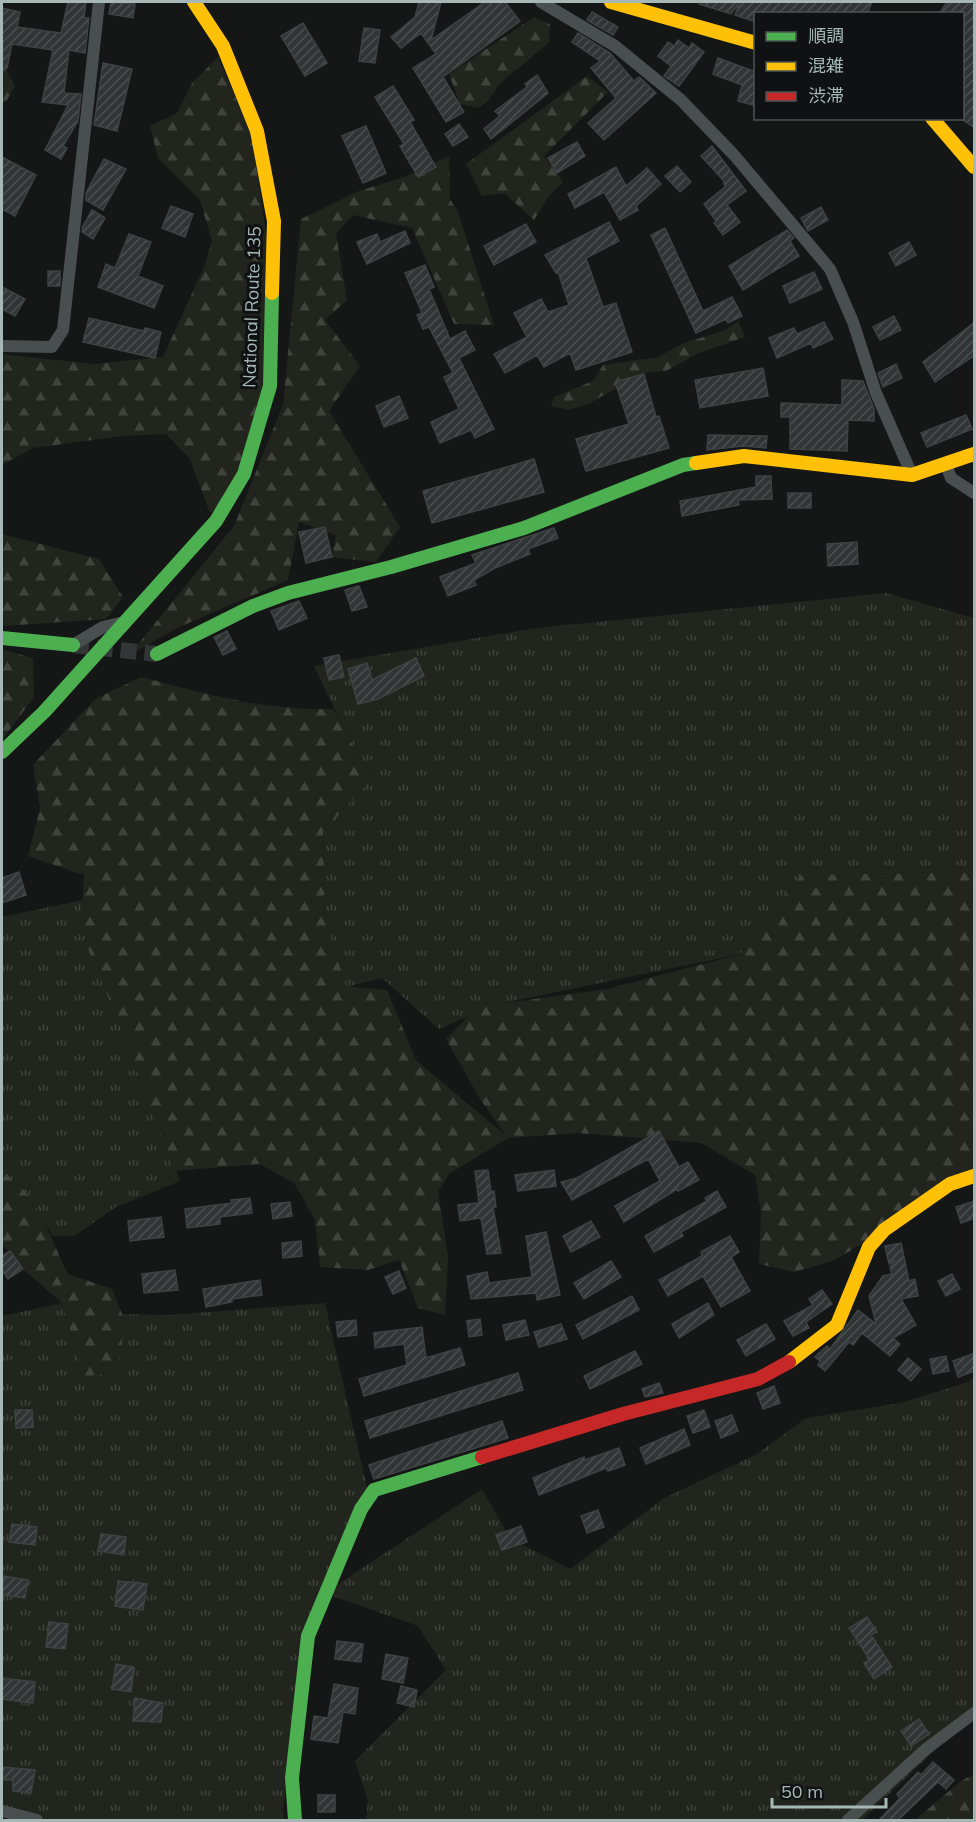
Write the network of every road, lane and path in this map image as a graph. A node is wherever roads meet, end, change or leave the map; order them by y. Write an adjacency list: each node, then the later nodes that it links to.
1 (99, 2): 8 (street)
2 (194, 2): 13 (main road, National Route 135)
3 (541, 2): 11 (street)
4 (611, 2): 5 (main road)
5 (754, 43)
6 (934, 120): 7 (main road)
7 (975, 167)
8 (2, 346)
9 (975, 454): 10 (main road)
10 (946, 465): 11 (main road); 12 (street)
11 (912, 476): 16 (main road)
12 (975, 493)
13 (125, 622): 15 (street); 17 (main road, National Route 135)
14 (2, 638): 15 (main road)
15 (73, 645)
16 (157, 654)
17 (2, 752)
18 (975, 1176): 22 (main road)
19 (975, 1713): 23 (street)
20 (2, 1811): 21 (street)
21 (37, 1821)
22 (295, 1821)
23 (848, 1821)

